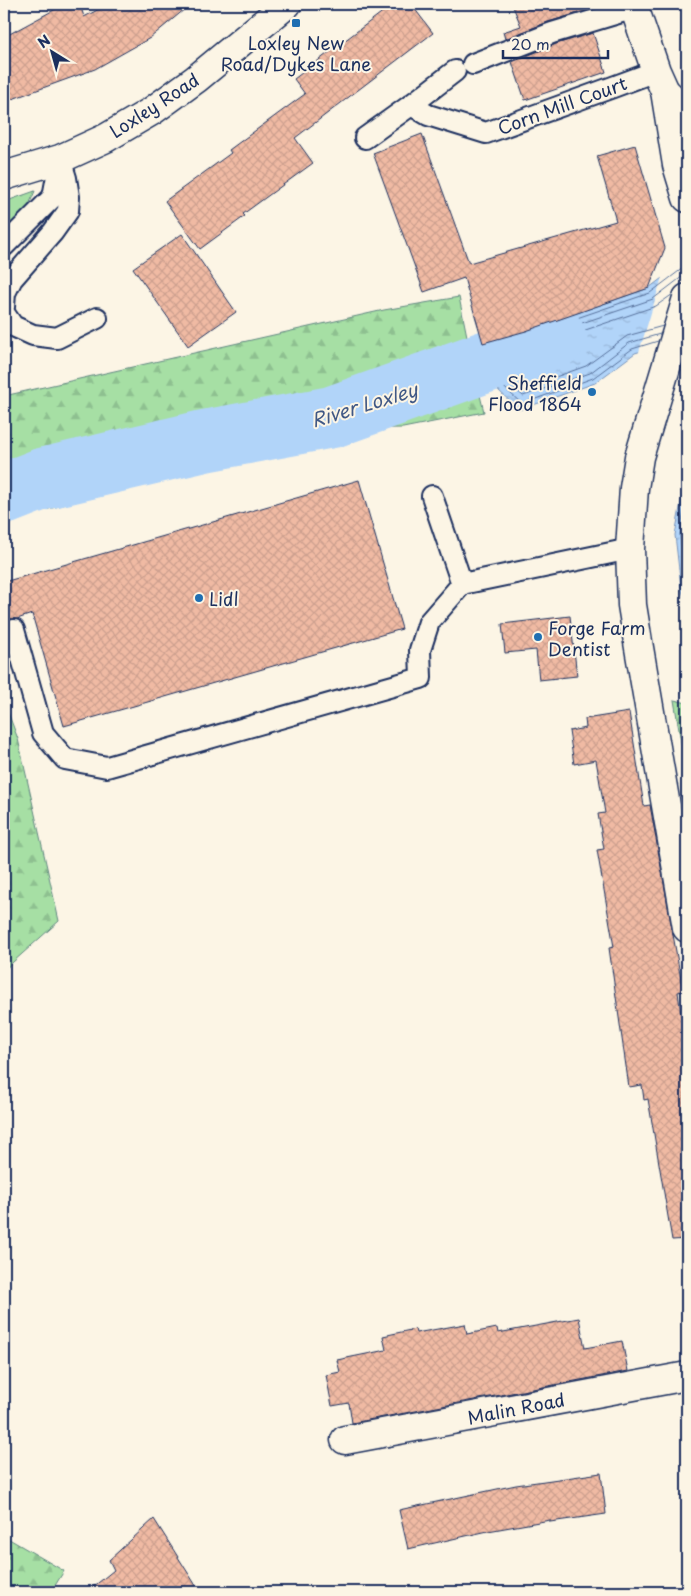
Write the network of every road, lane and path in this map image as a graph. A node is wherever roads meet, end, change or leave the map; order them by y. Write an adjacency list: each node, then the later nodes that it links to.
1 (287, 4): 7 (main road, Loxley Road)
2 (634, 6): 3 (main road); 4 (lane)
3 (660, 81): 4 (lane, Corn Mill Court); 5 (main road); 9 (main road)
4 (411, 105): 6 (lane)
5 (687, 113)
6 (365, 138)
7 (60, 159): 8 (main road, Loxley Road); 10 (lane); 12 (lane)
8 (4, 176)
9 (687, 198)
10 (4, 246)
11 (687, 298): 16 (main road)
12 (4, 306)
13 (4, 313): 14 (lane)
14 (97, 318)
15 (432, 496): 17 (lane)
16 (630, 549): 17 (lane); 19 (main road)
17 (462, 584): 18 (lane)
18 (14, 630)
19 (687, 928)
20 (687, 1376): 21 (main road, Malin Road)
21 (344, 1440)

